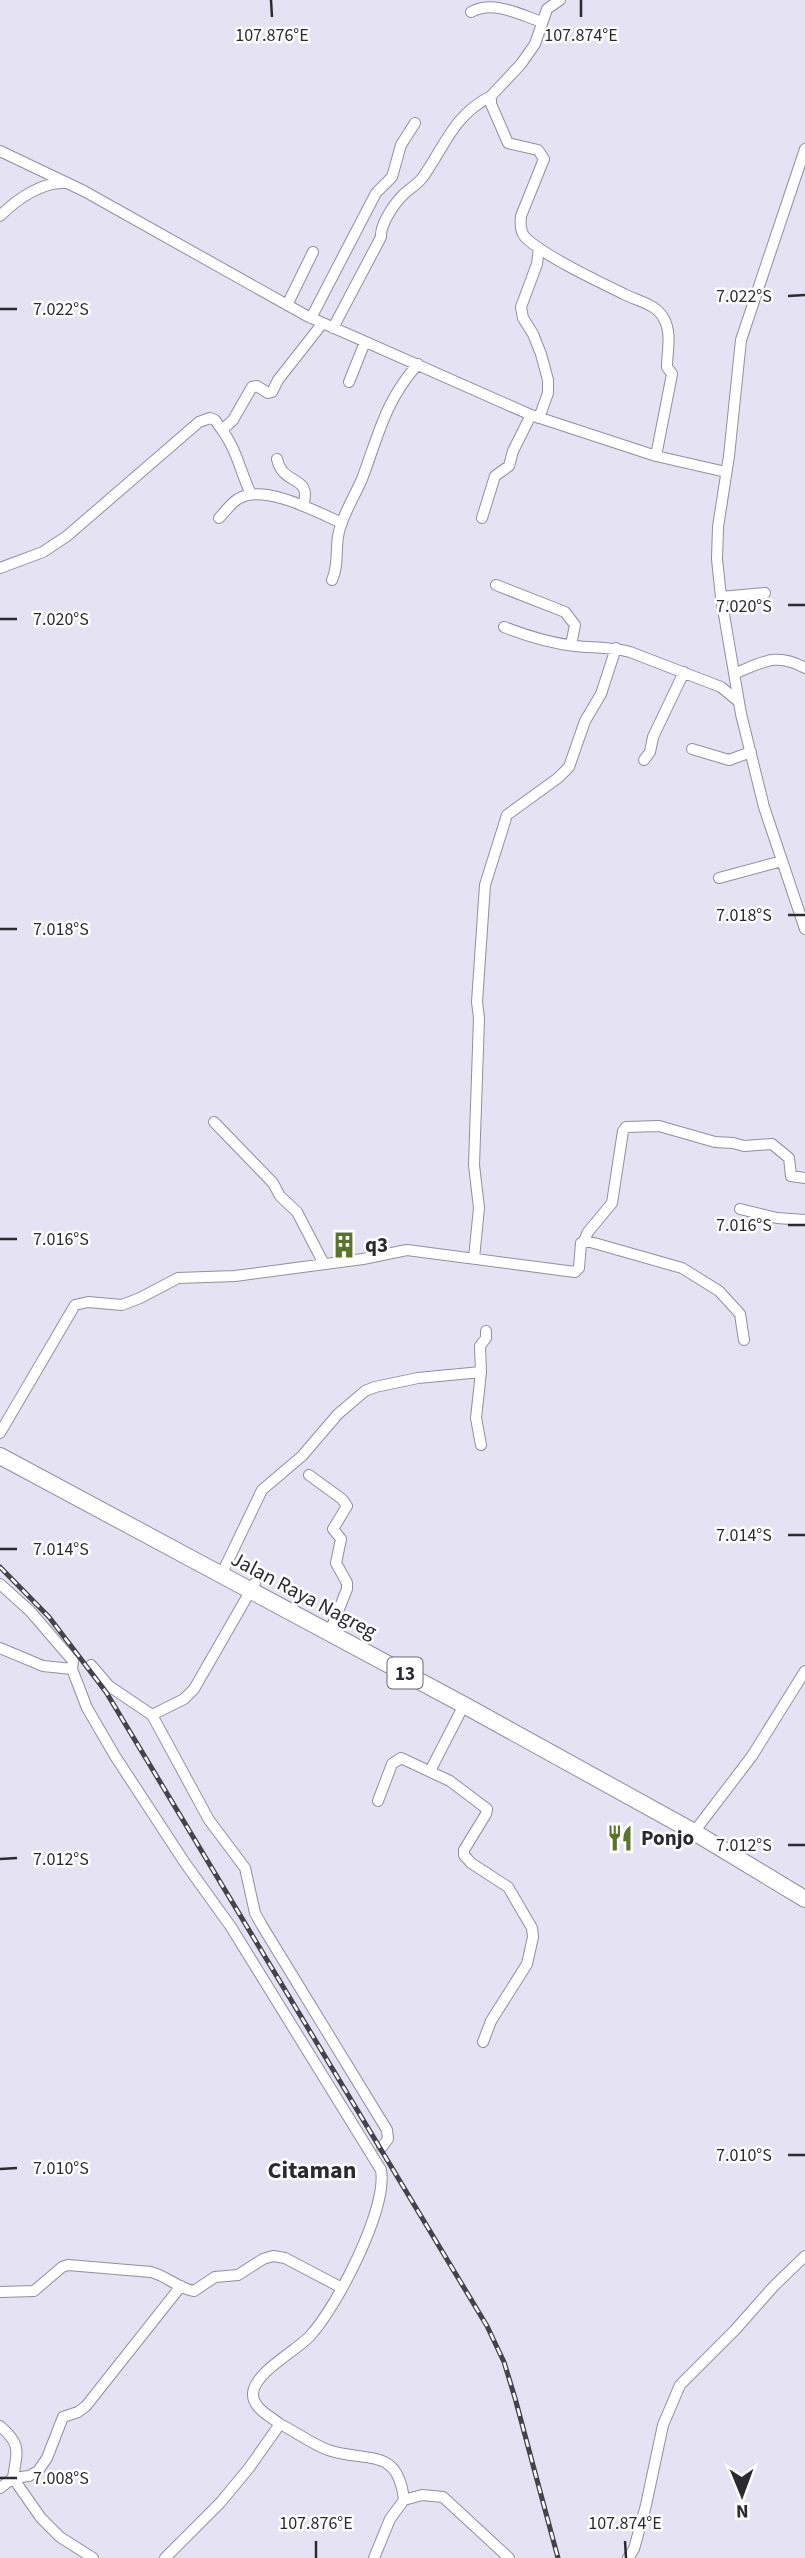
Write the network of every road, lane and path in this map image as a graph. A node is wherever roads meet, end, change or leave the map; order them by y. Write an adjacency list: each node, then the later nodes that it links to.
1 (556, 1): 3 (street)
2 (471, 12): 3 (street)
3 (542, 22): 4 (street)
4 (491, 96): 10 (street); 15 (street)
5 (415, 123): 13 (street)
6 (805, 149): 23 (street)
7 (0, 151): 8 (street)
8 (68, 183): 9 (street); 12 (street)
9 (0, 215)
10 (539, 248): 19 (street); 21 (street)
11 (313, 252): 12 (street)
12 (287, 305): 13 (street)
13 (311, 318): 14 (street)
14 (322, 324): 15 (street); 20 (street)
15 (332, 328): 16 (street)
16 (365, 342): 17 (street); 18 (street)
17 (418, 364): 19 (street); 28 (street)
18 (349, 382)
19 (535, 416): 21 (street); 27 (street)
20 (222, 430): 24 (street); 29 (street)
21 (656, 456): 23 (street)
22 (277, 459): 25 (street)
23 (726, 472): 33 (street)
24 (251, 494): 25 (street); 26 (street)
25 (303, 506): 28 (street)
26 (219, 518)
27 (481, 519)
28 (342, 523): 30 (street)
29 (0, 568)
30 (332, 580)
31 (496, 585): 35 (street)
32 (765, 593): 33 (street)
33 (721, 597): 39 (street)
34 (504, 627): 35 (street)
35 (571, 645): 36 (street)
36 (616, 648): 38 (street); 53 (street)
37 (805, 668): 39 (street)
38 (684, 672): 40 (street); 43 (street)
39 (736, 673): 40 (street)
40 (738, 702): 42 (street)
41 (692, 749): 42 (street)
42 (751, 752): 44 (street)
43 (644, 760)
44 (782, 861): 45 (street); 46 (street)
45 (719, 878)
46 (802, 908): 47 (street)
47 (805, 929)
48 (214, 1122): 54 (street)
49 (805, 1178): 52 (street)
50 (740, 1209): 51 (street)
51 (805, 1220)
52 (584, 1241): 53 (street); 56 (street)
53 (474, 1258): 54 (street)
54 (324, 1264): 58 (street)
55 (486, 1331): 57 (street)
56 (744, 1340)
57 (481, 1372): 60 (street); 63 (street)
58 (0, 1433)
59 (0, 1444): 63 (highway, Jalan Raya Nagreg / 13)
60 (481, 1445)
61 (0, 1456): 65 (highway, Jalan Raya Nagreg / 13)
62 (309, 1475): 66 (street)
63 (225, 1567): 65 (highway, Jalan Raya Nagreg / 13)
64 (0, 1584): 69 (street)
65 (253, 1587): 66 (highway, Jalan Raya Nagreg / 13); 71 (highway, Jalan Raya Nagreg / 13); 72 (street)
66 (332, 1624): 75 (highway, Jalan Raya Nagreg / 13)
67 (0, 1648): 69 (street)
68 (91, 1665): 72 (street)
69 (72, 1669): 79 (street)
70 (805, 1671): 75 (street)
71 (464, 1705): 73 (street); 75 (highway, Jalan Raya Nagreg / 13)
72 (152, 1715): 79 (street)
73 (431, 1769): 74 (street); 78 (street)
74 (378, 1801)
75 (697, 1828): 76 (highway, Jalan Raya Nagreg / 13); 77 (highway, Jalan Raya Nagreg / 13)
76 (805, 1886)
77 (805, 1899)
78 (482, 2042)
79 (376, 2155): 81 (street)
80 (805, 2256): 93 (street)
81 (344, 2285): 82 (street); 84 (street)
82 (181, 2286): 83 (street); 86 (street)
83 (0, 2292)
84 (280, 2424): 88 (street); 90 (street)
85 (0, 2426): 86 (street)
86 (13, 2478): 87 (street); 89 (street)
87 (0, 2488)
88 (404, 2500): 91 (street); 92 (street)
89 (93, 2558)
90 (165, 2558)
91 (374, 2558)
92 (509, 2558)
93 (628, 2558)

